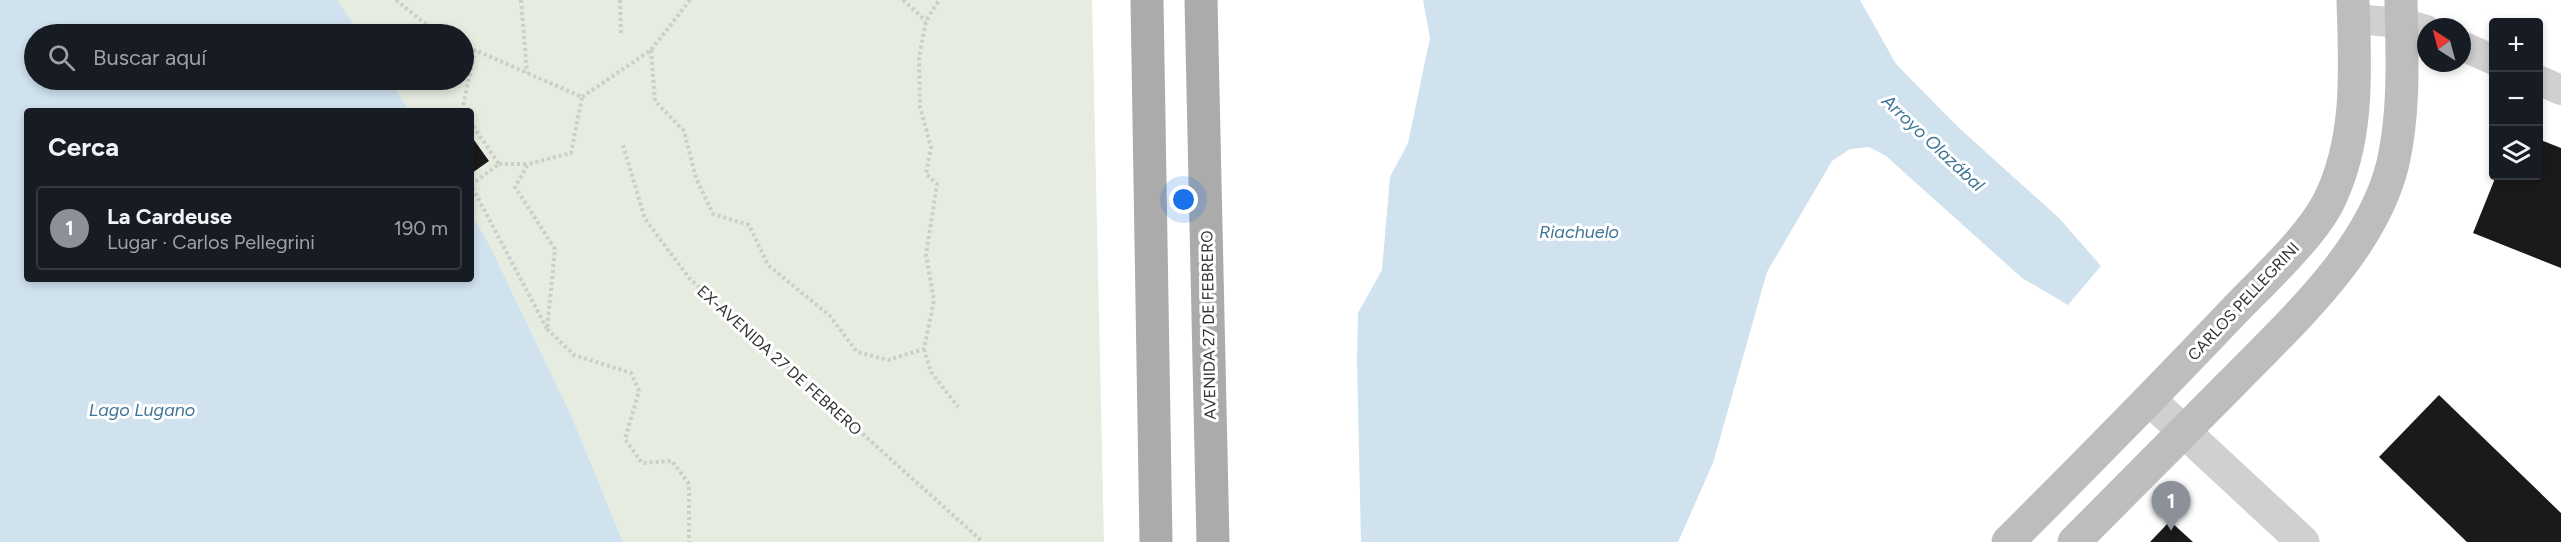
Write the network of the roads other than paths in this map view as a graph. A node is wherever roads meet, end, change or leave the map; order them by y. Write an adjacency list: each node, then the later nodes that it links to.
1 (1147, 0): 11 (main road)
2 (1201, 0): 12 (main road, AVENIDA 27 DE FEBRERO)
3 (2354, 9): 4 (street); 9 (main road, CARLOS PELLEGRINI)
4 (2410, 18): 10 (main road)
5 (2471, 50): 6 (street)
6 (2489, 58)
7 (2543, 82): 8 (street)
8 (2561, 90)
9 (2150, 400): 10 (street); 13 (main road, CARLOS PELLEGRINI)
10 (2184, 432): 14 (main road); 15 (street)
11 (1156, 542)
12 (1213, 542)
13 (2008, 542)
14 (2074, 542)
15 (2303, 542)

